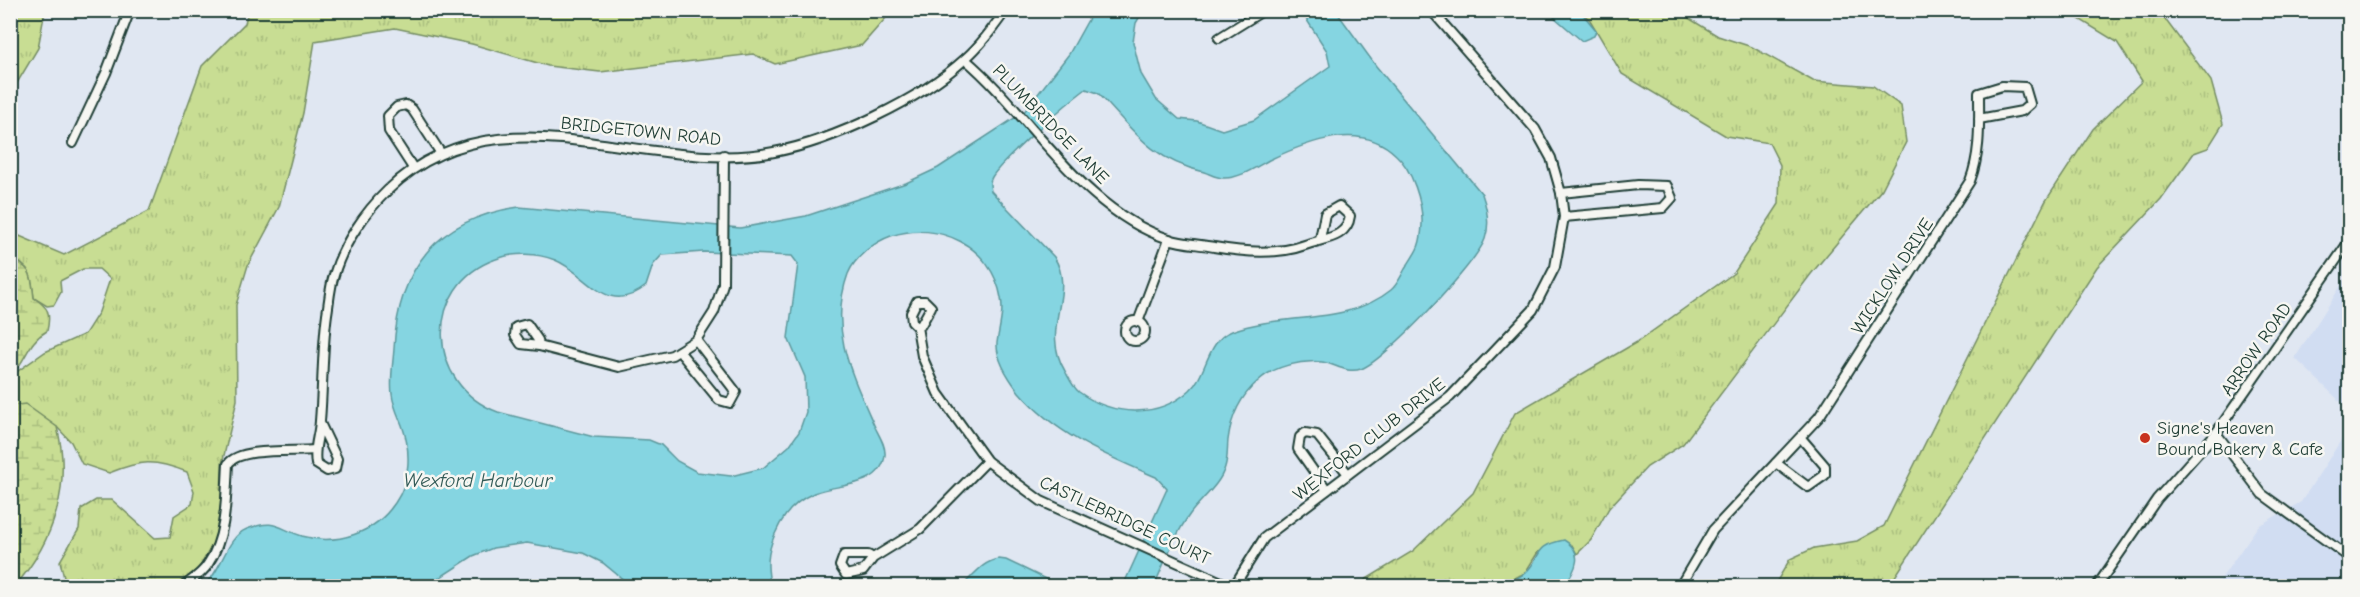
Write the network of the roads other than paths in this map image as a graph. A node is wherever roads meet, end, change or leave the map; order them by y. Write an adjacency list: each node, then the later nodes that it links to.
1 (130, 10): 8 (street)
2 (1006, 10): 6 (street, BRIDGETOWN ROAD)
3 (1264, 10): 5 (street)
4 (1431, 10): 12 (street, WEXFORD CLUB DRIVE)
5 (1219, 38)
6 (965, 59): 10 (street, BRIDGETOWN ROAD); 14 (street, PLUMBRIDGE LANE)
7 (1979, 119): 7 (street, WICKLOW DRIVE); 24 (street, WICKLOW DRIVE)
8 (73, 143)
9 (440, 152): 10 (street, BRIDGETOWN ROAD); 11 (street, BRIDGETOWN ROAD); 11 (street)
10 (724, 155): 19 (street)
11 (413, 168): 22 (street, BRIDGETOWN ROAD)
12 (1561, 193): 13 (street, WEXFORD CLUB DRIVE); 13 (street)
13 (1564, 217): 28 (street, WEXFORD CLUB DRIVE)
14 (1169, 239): 15 (street, PLUMBRIDGE LANE); 17 (street)
15 (1320, 239): 15 (street, PLUMBRIDGE LANE)
16 (2349, 240): 23 (street, ARROW ROAD)
17 (1138, 322)
18 (917, 327): 26 (street, CASTLEBRIDGE COURT)
19 (696, 340): 21 (street); 21 (street)
20 (539, 346): 21 (street)
21 (679, 351)
22 (320, 423): 25 (street, BRIDGETOWN ROAD); 25 (street, BRIDGETOWN ROAD)
23 (2216, 433): 31 (street); 35 (street, ARROW ROAD)
24 (1801, 438): 27 (street, WICKLOW DRIVE); 27 (street)
25 (314, 450): 32 (street)
26 (987, 461): 30 (street); 33 (street, CASTLEBRIDGE COURT)
27 (1776, 463): 34 (street, WICKLOW DRIVE)
28 (1348, 474): 29 (street, WEXFORD CLUB DRIVE); 29 (street)
29 (1327, 490): 33 (street, WEXFORD CLUB DRIVE)
30 (873, 558)
31 (2349, 558)
32 (184, 586)
33 (1232, 586)
34 (1680, 586)
35 (2097, 586)

